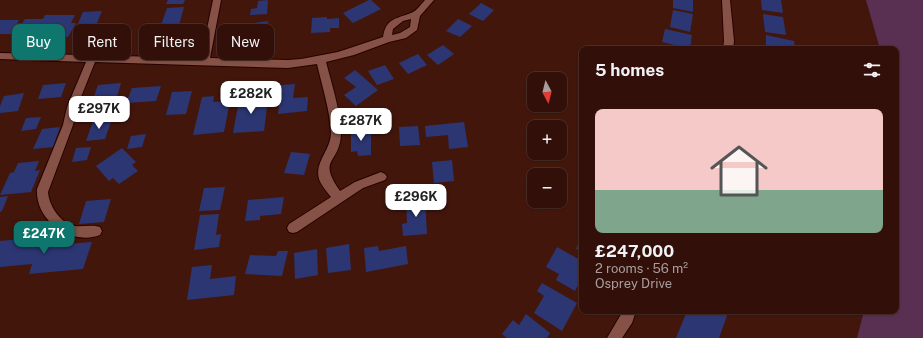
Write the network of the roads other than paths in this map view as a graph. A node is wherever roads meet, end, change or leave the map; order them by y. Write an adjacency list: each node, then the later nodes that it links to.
1 (217, 0): 12 (street)
2 (430, 0): 4 (street)
3 (726, 0): 6 (street)
4 (416, 15): 5 (street); 5 (street)
5 (387, 39): 11 (street)
6 (728, 46)
7 (0, 56): 8 (street)
8 (73, 58)
9 (131, 59): 12 (street)
10 (91, 60): 16 (street)
11 (321, 60): 12 (street); 14 (street)
12 (205, 62)
13 (381, 177): 14 (street)
14 (338, 198): 15 (street)
15 (293, 228)
16 (96, 231)
17 (629, 314): 18 (street)
18 (614, 338)

